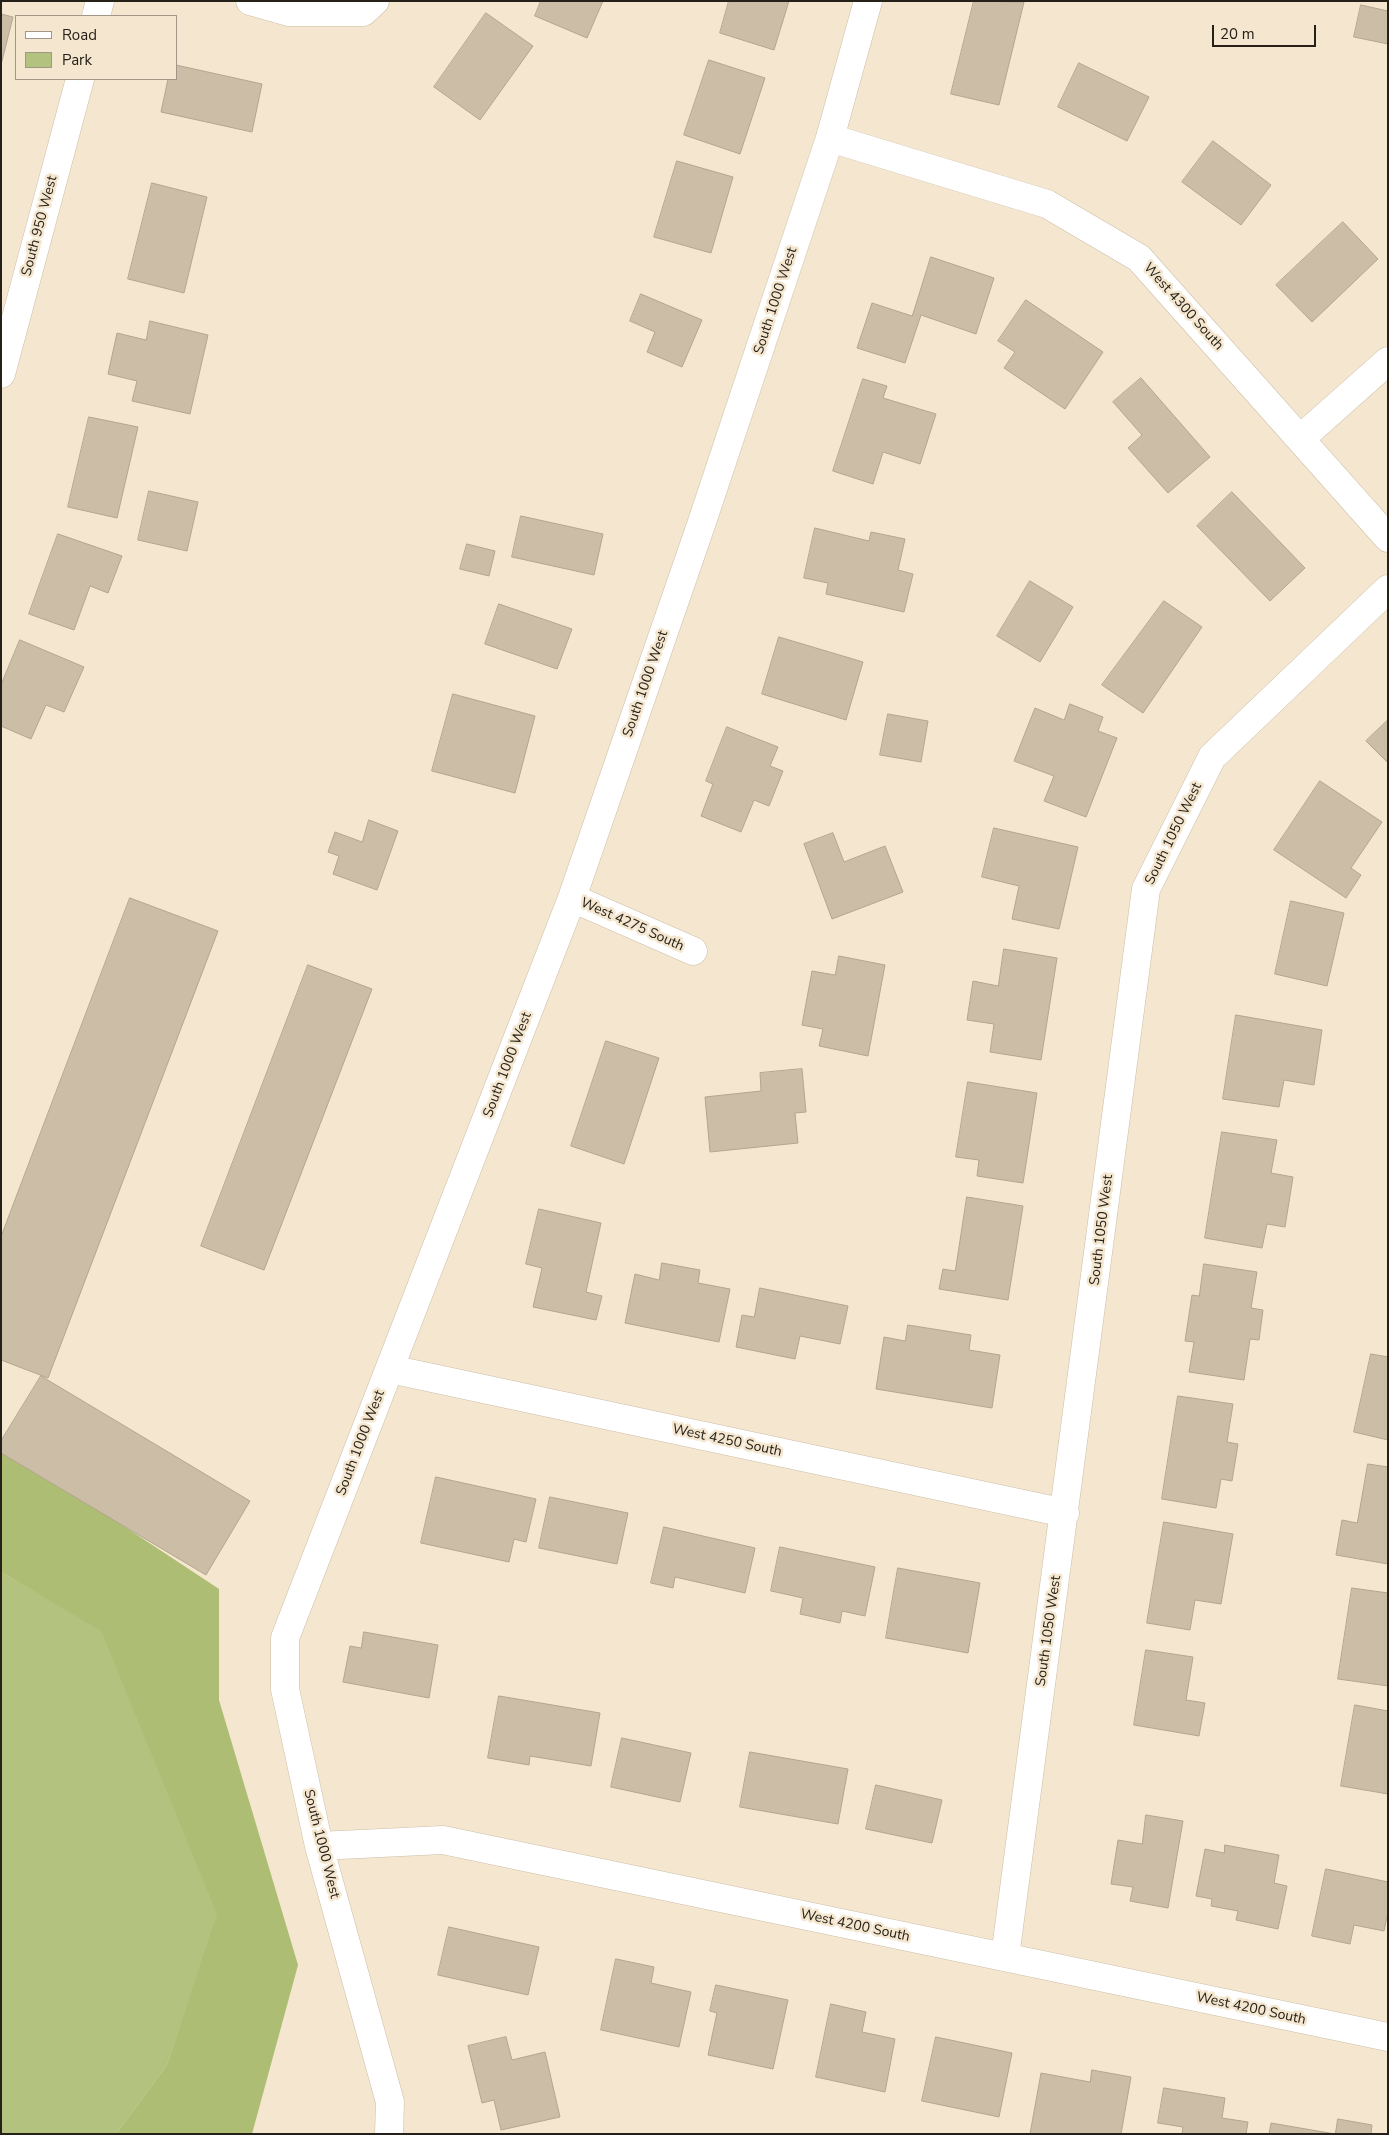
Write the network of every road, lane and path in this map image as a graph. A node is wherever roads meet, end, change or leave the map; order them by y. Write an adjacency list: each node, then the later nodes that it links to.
1 (100, 1): 5 (street)
2 (250, 1): 3 (street)
3 (375, 1)
4 (868, 1): 7 (street, South 1000 West)
5 (96, 15)
6 (80, 80): 9 (street, South 950 West)
7 (830, 138): 10 (street, West 4300 South); 13 (street, South 1000 West)
8 (1388, 361): 10 (street)
9 (1, 374)
10 (1300, 439): 11 (street, West 4300 South)
11 (1388, 538)
12 (1388, 589): 16 (street, South 1050 West)
13 (572, 898): 14 (street, West 4275 South); 15 (street, South 1000 West)
14 (693, 951)
15 (390, 1369): 16 (street, West 4250 South); 17 (street, South 1000 West)
16 (1065, 1512): 18 (street, South 1050 West)
17 (319, 1846): 18 (street, West 4200 South); 20 (street, South 1000 West)
18 (1005, 1957): 19 (street, West 4200 South)
19 (1388, 2037)
20 (389, 2134)

